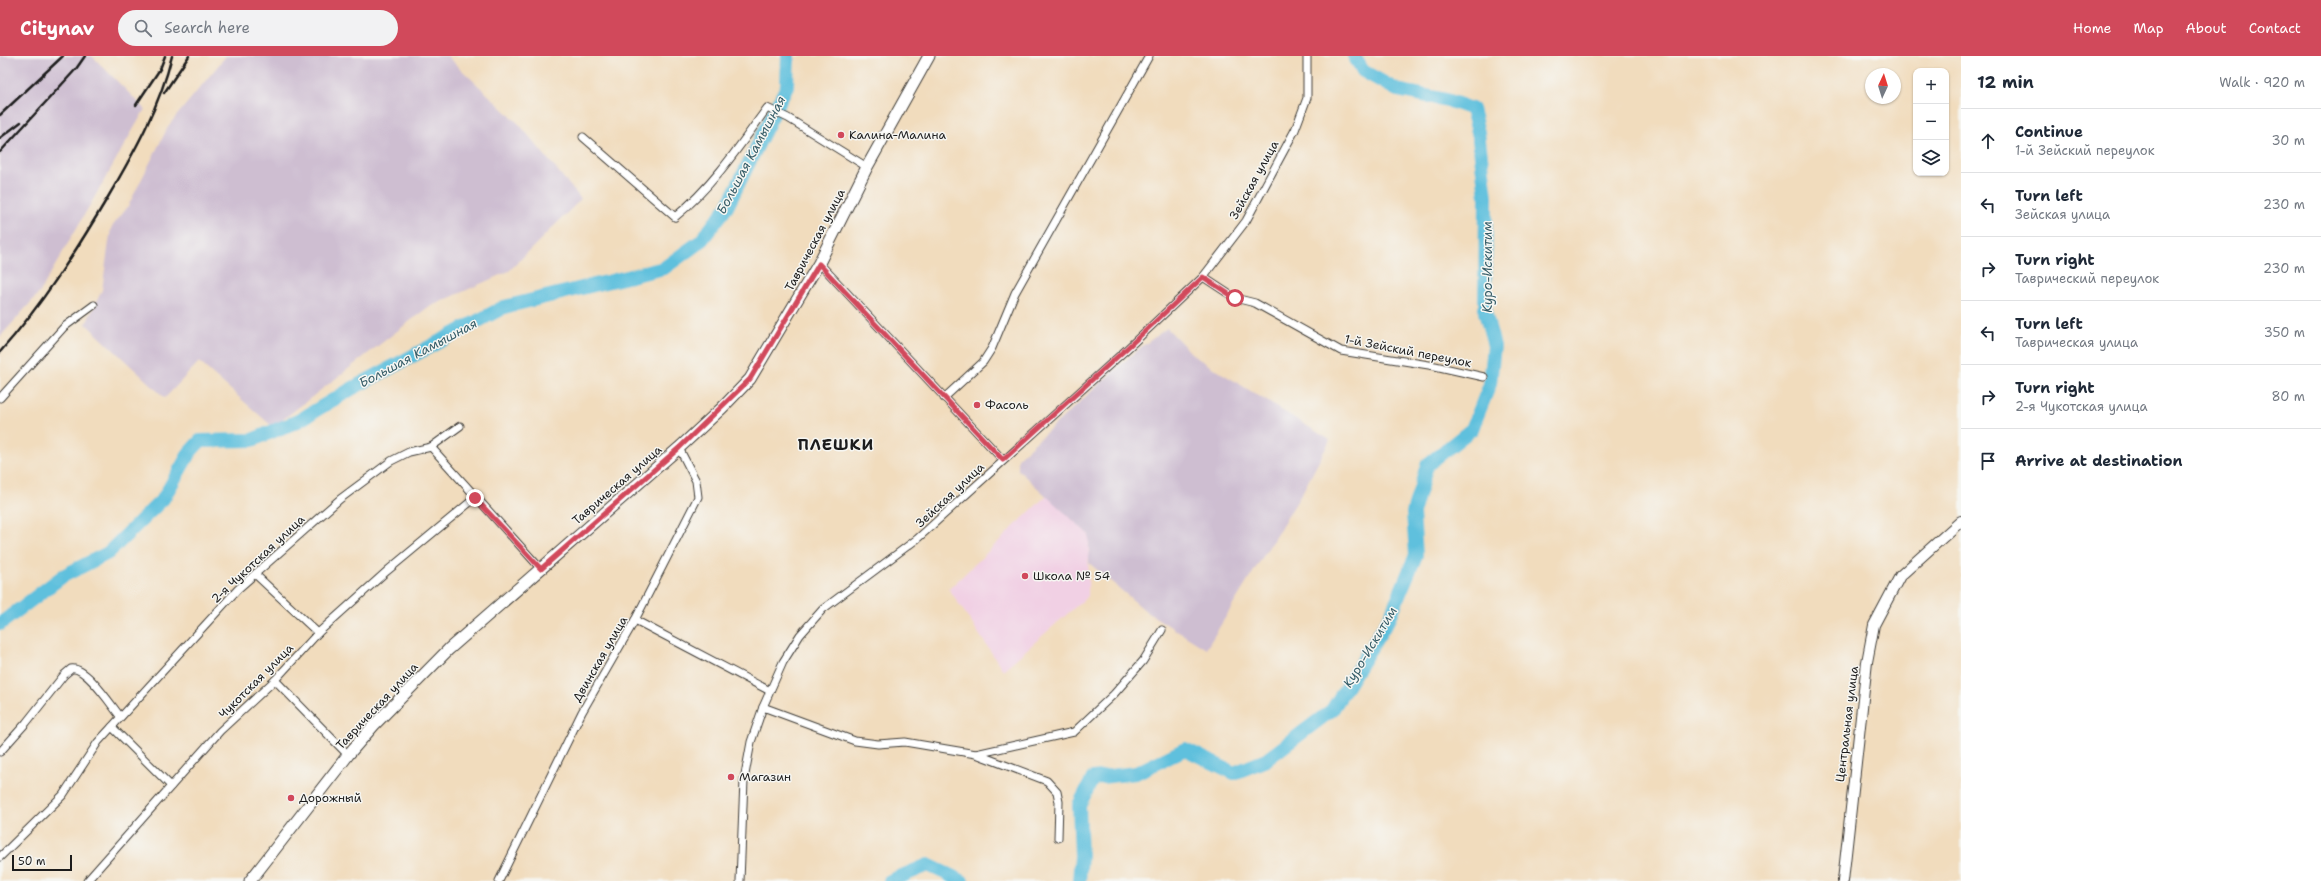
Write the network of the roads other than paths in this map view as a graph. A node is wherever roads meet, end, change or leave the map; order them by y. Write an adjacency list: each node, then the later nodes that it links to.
1 (929, 56): 5 (main road, Таврическая улица)
2 (1149, 56): 11 (street)
3 (1308, 56): 7 (street, Зейская улица)
4 (583, 137): 5 (street)
5 (867, 167): 6 (main road, Таврическая улица)
6 (819, 264): 11 (street); 14 (main road, Таврическая улица)
7 (1203, 277): 9 (street, 1-й Зейский переулок); 15 (street, Зейская улица)
8 (94, 305): 10 (street)
9 (1484, 377)
10 (0, 398)
11 (944, 398): 15 (street)
12 (460, 426): 13 (street)
13 (431, 447): 16 (street); 19 (street, 2-я Чукотская улица)
14 (679, 448): 18 (main road, Таврическая улица); 20 (street, Двинская улица)
15 (1003, 460): 24 (street, Зейская улица)
16 (475, 498): 18 (street); 22 (street, Чукотская улица)
17 (1961, 521): 38 (street, Центральная улица)
18 (541, 569): 30 (main road, Таврическая улица)
19 (256, 575): 22 (street); 26 (street, 2-я Чукотская улица)
20 (635, 620): 24 (street); 36 (street, Двинская улица)
21 (1162, 630): 29 (street)
22 (318, 633): 23 (street, Чукотская улица)
23 (276, 680): 30 (street); 31 (street, Чукотская улица)
24 (770, 691): 25 (street, Зейская улица)
25 (763, 707): 29 (street); 37 (street, Зейская улица)
26 (120, 716): 27 (street, 2-я Чукотская улица); 28 (street)
27 (112, 727): 31 (street); 33 (street, 2-я Чукотская улица)
28 (0, 752)
29 (976, 754): 32 (street)
30 (348, 755): 35 (main road, Таврическая улица)
31 (171, 786): 34 (street, Чукотская улица)
32 (1058, 838)
33 (0, 858)
34 (87, 881)
35 (250, 881)
36 (499, 881)
37 (740, 881)
38 (1843, 881)

